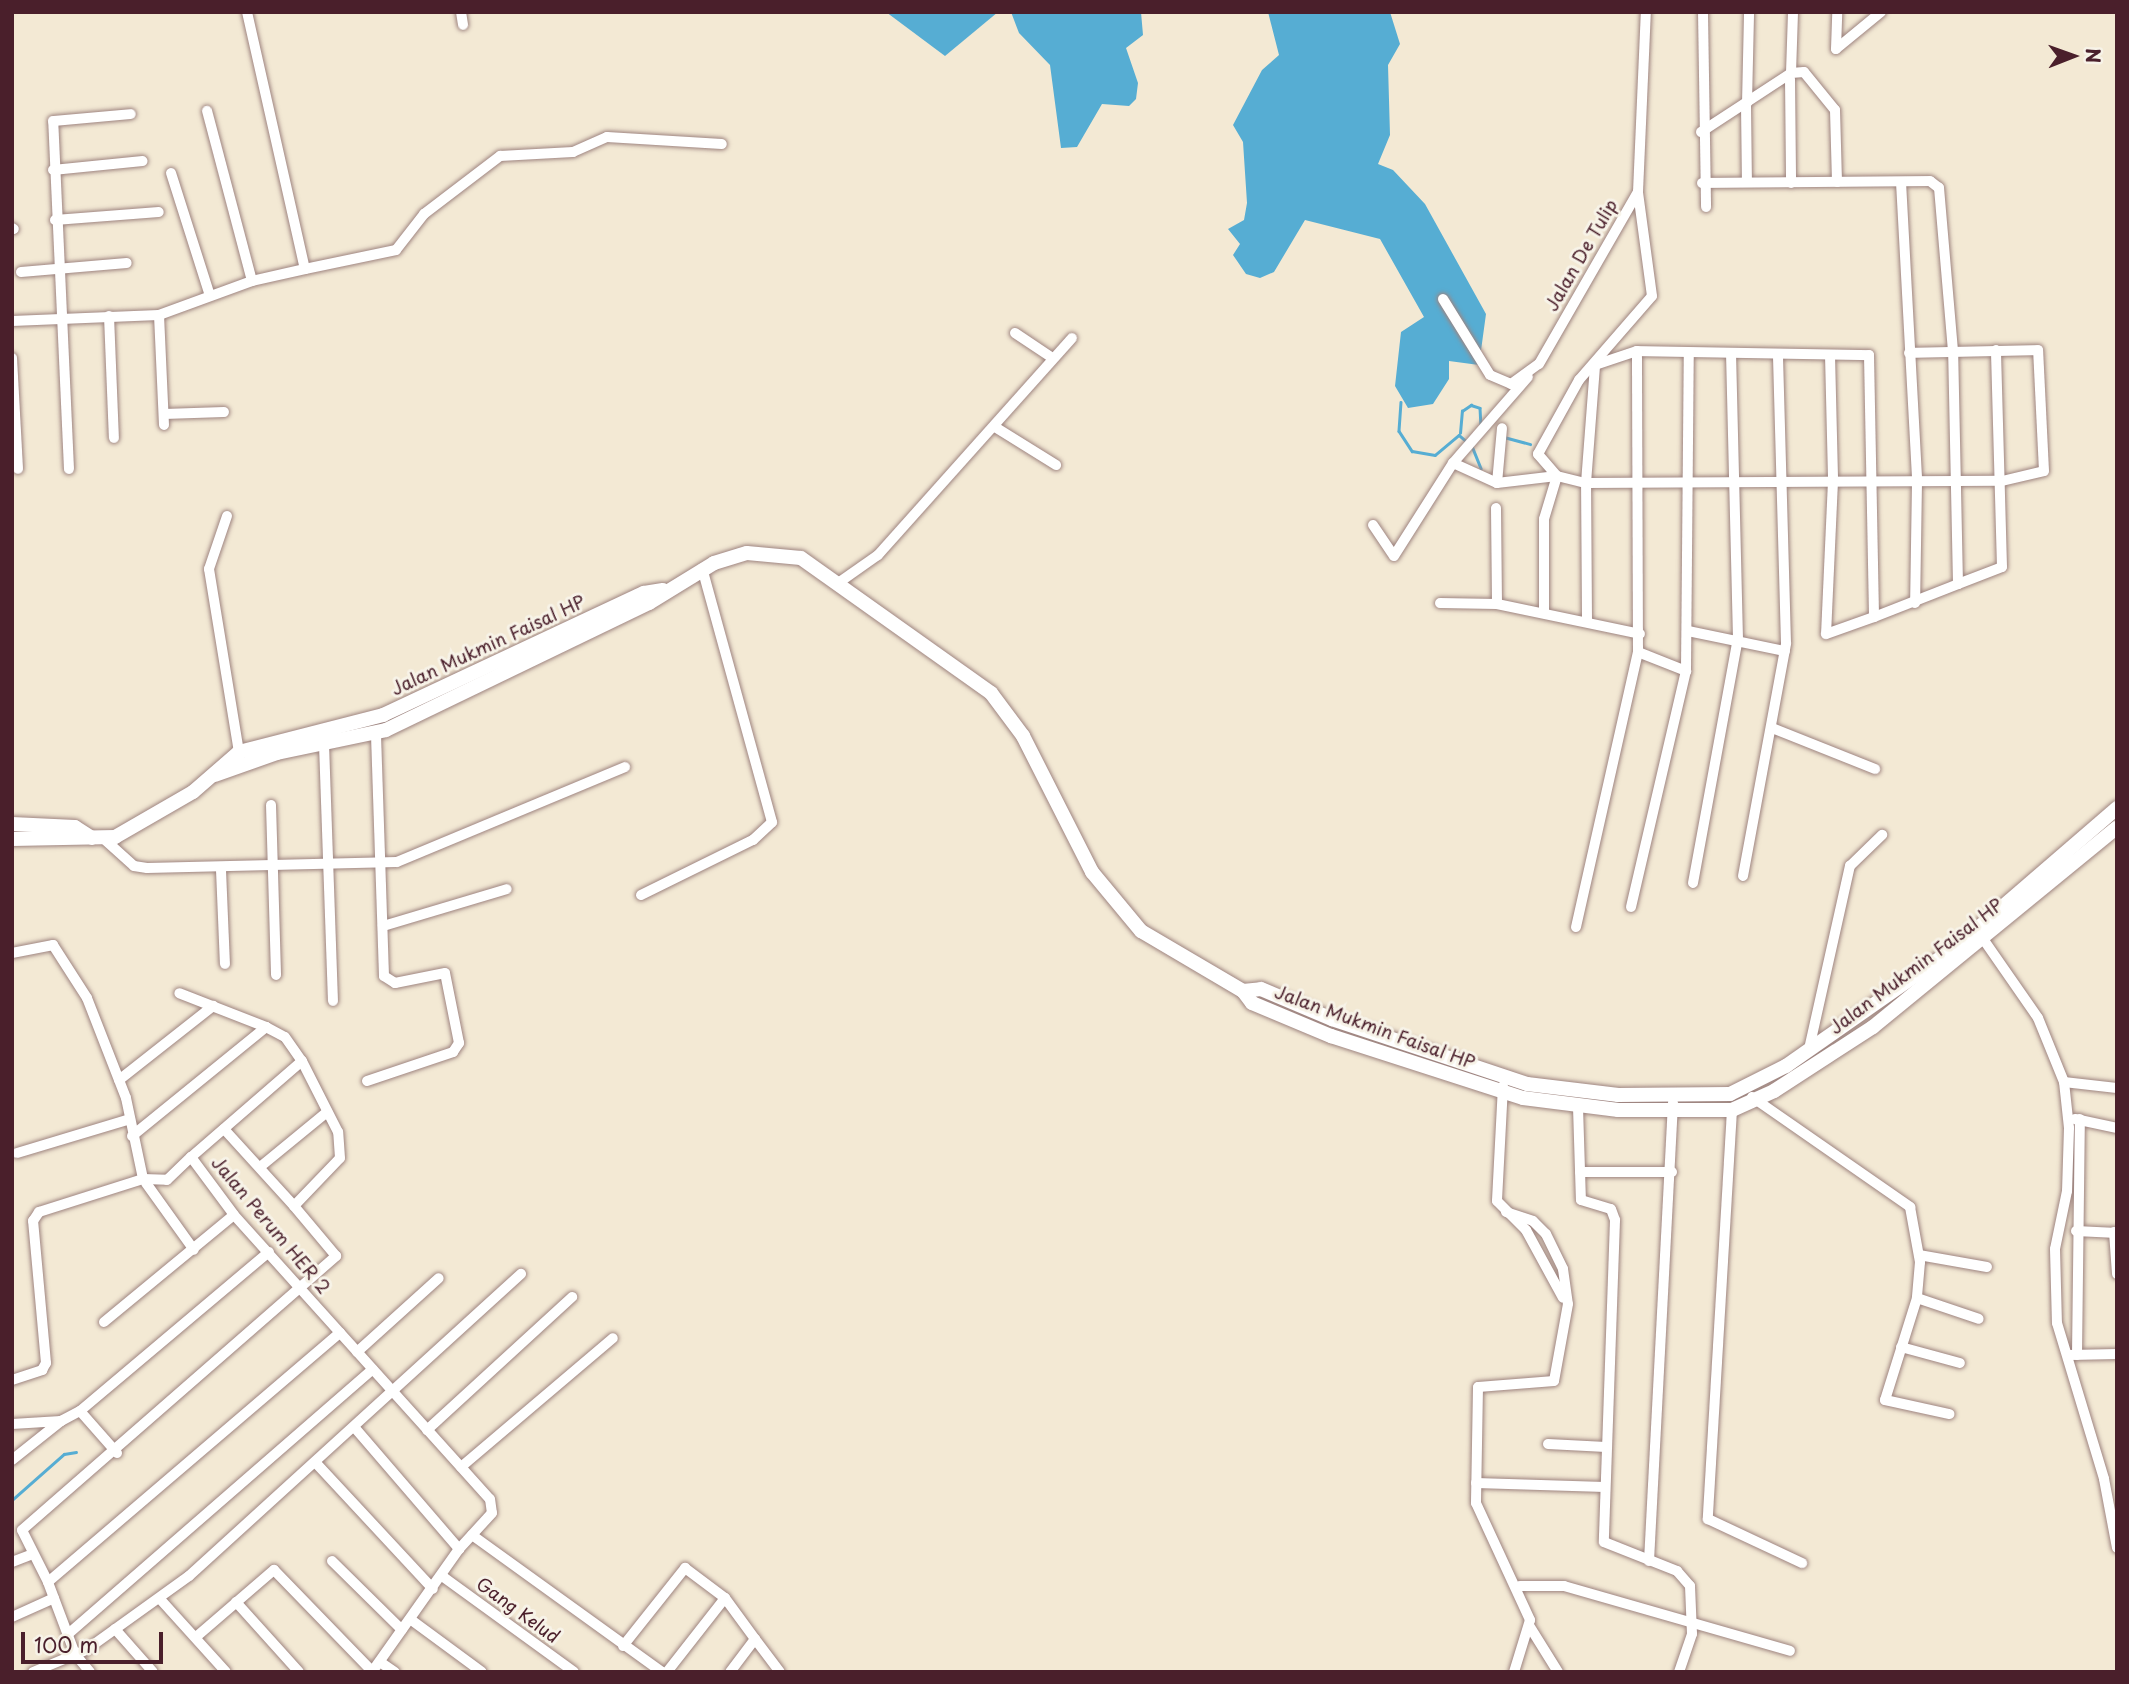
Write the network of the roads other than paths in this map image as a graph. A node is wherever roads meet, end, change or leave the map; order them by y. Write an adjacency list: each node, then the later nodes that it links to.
1 (247, 12): 30 (street)
2 (461, 12): 9 (street)
3 (1646, 12): 24 (street, Jalan De Tulip)
4 (1703, 12): 14 (street)
5 (1749, 12): 11 (street)
6 (1793, 12): 10 (street)
7 (1837, 12): 8 (street)
8 (1881, 12)
9 (463, 25)
10 (1791, 76): 11 (street); 20 (street); 23 (street)
11 (1747, 104): 14 (street); 19 (street)
12 (207, 111): 32 (street)
13 (131, 114): 17 (street)
14 (1701, 132): 22 (street)
15 (722, 144): 30 (street)
16 (143, 161): 17 (street)
17 (53, 170): 27 (street)
18 (171, 173): 33 (street)
19 (1746, 182): 22 (street); 23 (street)
20 (1836, 182): 21 (street); 23 (street)
21 (1901, 182): 43 (street); 45 (street)
22 (1702, 183): 25 (street)
23 (1791, 183)
24 (1638, 192): 51 (street, Jalan De Tulip); 52 (street)
25 (1706, 207)
26 (159, 212): 27 (street)
27 (55, 220): 29 (street)
28 (127, 263): 29 (street)
29 (58, 269): 31 (street); 37 (street)
30 (305, 269): 32 (street)
31 (21, 272)
32 (252, 281): 33 (street)
33 (209, 293): 35 (street)
34 (1443, 299): 51 (street, Jalan De Tulip)
35 (159, 315): 36 (street); 53 (street)
36 (109, 317): 37 (street); 57 (street)
37 (60, 318): 38 (street); 61 (street)
38 (12, 321)
39 (1015, 333): 49 (street)
40 (1072, 338): 49 (street)
41 (1996, 350): 43 (street); 65 (street); 65 (street)
42 (1637, 351): 44 (street); 52 (street); 71 (street)
43 (1953, 351): 45 (street); 63 (street)
44 (1689, 353): 46 (street); 67 (street)
45 (1909, 353): 69 (street)
46 (1731, 354): 47 (street); 72 (street)
47 (1778, 354): 48 (street); 73 (street)
48 (1829, 355): 64 (street); 68 (street)
49 (1051, 357): 55 (street)
50 (12, 358): 54 (street)
51 (1539, 364): 58 (street)
52 (1595, 365): 62 (street); 70 (street)
53 (224, 412)
54 (14, 420): 60 (street)
55 (995, 427): 59 (street); 78 (street)
56 (1502, 428): 66 (street)
57 (114, 438)
58 (1458, 460): 66 (street); 76 (street)
59 (1056, 465)
60 (18, 468)
61 (69, 469)
62 (1557, 476): 66 (street); 70 (street); 84 (street)
63 (1956, 479): 65 (street); 69 (street); 79 (street)
64 (1833, 481): 68 (street); 73 (street); 85 (street)
65 (2002, 481): 79 (street)
66 (1497, 482)
67 (1690, 482): 71 (street); 72 (street); 87 (street)
68 (1877, 482): 69 (street); 85 (street)
69 (1917, 482): 82 (street)
70 (1586, 483): 71 (street); 86 (street)
71 (1642, 483): 88 (street)
72 (1737, 483): 73 (street); 89 (street)
73 (1783, 483): 90 (street)
74 (1496, 509): 83 (street)
75 (227, 516): 96 (street)
76 (1373, 526)
77 (702, 568): 78 (street, Jalan Mukmin Faisal HP); 80 (street, Jalan Mukmin Faisal HP); 114 (street)
78 (841, 581): 131 (street, Jalan Mukmin Faisal HP)
79 (1958, 584): 82 (street)
80 (663, 590): 94 (street, Jalan Mukmin Faisal HP); 96 (street, Jalan Mukmin Faisal HP)
81 (1440, 603): 83 (street)
82 (1916, 603): 85 (street)
83 (1497, 604): 84 (street)
84 (1544, 611): 86 (street)
85 (1874, 617)
86 (1587, 619): 88 (street)
87 (1688, 631): 89 (street); 92 (street)
88 (1640, 634): 91 (street)
89 (1738, 639): 90 (street); 112 (street)
90 (1785, 651): 93 (street)
91 (1639, 652): 92 (street); 117 (street)
92 (1686, 671): 115 (street)
93 (1772, 728): 98 (street); 111 (street)
94 (376, 733): 95 (street, Jalan Mukmin Faisal HP); 107 (street)
95 (324, 744): 99 (street, Jalan Mukmin Faisal HP); 108 (street)
96 (239, 752): 99 (street, Jalan Mukmin Faisal HP)
97 (625, 767): 107 (street)
98 (1875, 769)
99 (215, 775): 105 (street, Jalan Mukmin Faisal HP)
100 (271, 805): 109 (street)
101 (2117, 808): 118 (street, Jalan Mukmin Faisal HP)
102 (12, 824): 105 (street)
103 (2117, 827): 118 (street, Jalan Mukmin Faisal HP)
104 (1882, 835): 126 (street)
105 (104, 838): 106 (street, Jalan Mukmin Faisal HP); 110 (street)
106 (12, 839)
107 (377, 860): 108 (street); 116 (street)
108 (325, 863): 109 (street); 123 (street)
109 (274, 867): 110 (street); 121 (street)
110 (221, 870): 120 (street)
111 (1744, 876)
112 (1693, 884)
113 (507, 889): 116 (street)
114 (642, 895)
115 (1631, 906)
116 (383, 926): 129 (street)
117 (1576, 927)
118 (1981, 935): 126 (street, Jalan Mukmin Faisal HP); 130 (street); 135 (street, Jalan Mukmin Faisal HP)
119 (12, 953): 128 (street)
120 (225, 964)
121 (276, 975)
122 (179, 993): 124 (street)
123 (333, 1001)
124 (213, 1006): 125 (street); 128 (street)
125 (267, 1027): 127 (street); 145 (street)
126 (1809, 1049): 132 (street, Jalan Mukmin Faisal HP)
127 (302, 1061): 138 (street); 144 (street)
128 (119, 1080): 141 (street)
129 (367, 1081)
130 (2064, 1082): 133 (street); 140 (street)
131 (1503, 1084): 134 (street, Jalan Mukmin Faisal HP); 136 (street, Jalan Mukmin Faisal HP); 191 (street)
132 (1747, 1088): 134 (street, Jalan Mukmin Faisal HP); 135 (street)
133 (2117, 1088)
134 (1673, 1095): 139 (street)
135 (1755, 1101): 137 (street, Jalan Mukmin Faisal HP); 158 (street)
136 (1578, 1107): 139 (street, Jalan Mukmin Faisal HP); 149 (street)
137 (1732, 1110): 139 (street, Jalan Mukmin Faisal HP); 202 (street)
138 (327, 1111): 148 (street); 152 (street)
139 (1674, 1111): 150 (street)
140 (2068, 1118): 142 (street); 174 (street)
141 (130, 1119): 145 (street); 146 (street)
142 (2080, 1119): 143 (street); 154 (street)
143 (2117, 1128)
144 (224, 1129): 147 (street); 148 (street)
145 (132, 1136): 151 (street)
146 (17, 1153)
147 (191, 1157): 151 (street, Jalan Perum HER 2); 153 (street, Jalan Perum HER 2)
148 (260, 1167): 152 (street)
149 (1580, 1172): 150 (street); 186 (street)
150 (1672, 1172): 200 (street)
151 (145, 1181): 156 (street); 177 (street, Jalan Perum HER 2)
152 (294, 1206): 163 (street)
153 (234, 1215): 156 (street); 157 (street, Jalan Perum HER 2)
154 (2076, 1231): 155 (street); 173 (street)
155 (2115, 1233): 161 (street)
156 (194, 1250): 167 (street)
157 (270, 1252): 163 (street, Jalan Perum HER 2); 179 (street)
158 (1919, 1255): 159 (street); 165 (street)
159 (1987, 1267)
160 (521, 1274): 178 (street)
161 (2117, 1274)
162 (439, 1278): 171 (street)
163 (302, 1290): 168 (street, Jalan Perum HER 2); 187 (street)
164 (572, 1297): 184 (street)
165 (1917, 1298): 166 (street); 170 (street)
166 (1979, 1319)
167 (104, 1322)
168 (340, 1333): 171 (street, Jalan Perum HER 2); 204 (street)
169 (613, 1338): 190 (street)
170 (1901, 1346): 175 (street); 180 (street)
171 (357, 1352): 176 (street, Jalan Perum HER 2)
172 (2117, 1354): 173 (street)
173 (2077, 1355): 174 (street)
174 (2063, 1356): 196 (street)
175 (1961, 1363)
176 (373, 1369): 178 (street, Jalan Perum HER 2); 217 (street)
177 (12, 1380)
178 (393, 1392): 183 (street); 184 (street, Jalan Perum HER 2)
179 (80, 1411): 181 (street); 187 (street)
180 (1949, 1414)
181 (61, 1421): 182 (street); 188 (street)
182 (12, 1424)
183 (355, 1427): 189 (street); 197 (street)
184 (427, 1430): 190 (street, Jalan Perum HER 2)
185 (1548, 1444): 186 (street)
186 (1606, 1447): 192 (street)
187 (117, 1453): 194 (street)
188 (12, 1460)
189 (315, 1462): 206 (street); 209 (street)
190 (461, 1467): 195 (street, Jalan Perum HER 2)
191 (1476, 1483): 192 (street); 205 (street)
192 (1605, 1487): 200 (street)
193 (12, 1522): 194 (street)
194 (24, 1528): 198 (street)
195 (472, 1535): 197 (street); 220 (street)
196 (2117, 1548)
197 (459, 1549): 203 (street)
198 (33, 1554): 201 (street); 204 (street)
199 (332, 1561): 216 (street)
200 (1649, 1561): 213 (street)
201 (12, 1562)
202 (1802, 1563)
203 (442, 1576): 206 (street); 231 (street, Gang Kelud)
204 (48, 1582): 207 (street)
205 (1520, 1586): 213 (street); 214 (street)
206 (433, 1589): 212 (street)
207 (54, 1598): 211 (street); 217 (street)
208 (724, 1598): 219 (street); 220 (street); 232 (street)
209 (160, 1599): 215 (street); 218 (street)
210 (236, 1602): 218 (street); 223 (street); 228 (street)
211 (12, 1617)
212 (410, 1619): 216 (street); 230 (street)
213 (1693, 1625): 221 (street); 237 (street)
214 (1531, 1627): 235 (street); 236 (street)
215 (115, 1629): 222 (street); 226 (street)
216 (402, 1630): 223 (street)
217 (67, 1634): 222 (street)
218 (195, 1637): 227 (street)
219 (755, 1639): 233 (street); 234 (street)
220 (624, 1646): 232 (street)
221 (1790, 1651)
222 (75, 1654): 224 (street); 225 (street)
223 (375, 1668): 229 (street)
224 (33, 1672)
225 (90, 1672)
226 (153, 1672)
227 (226, 1672)
228 (299, 1672)
229 (395, 1672)
230 (482, 1672)
231 (574, 1672)
232 (665, 1672)
233 (730, 1672)
234 (780, 1672)
235 (1514, 1672)
236 (1558, 1672)
237 (1679, 1672)

